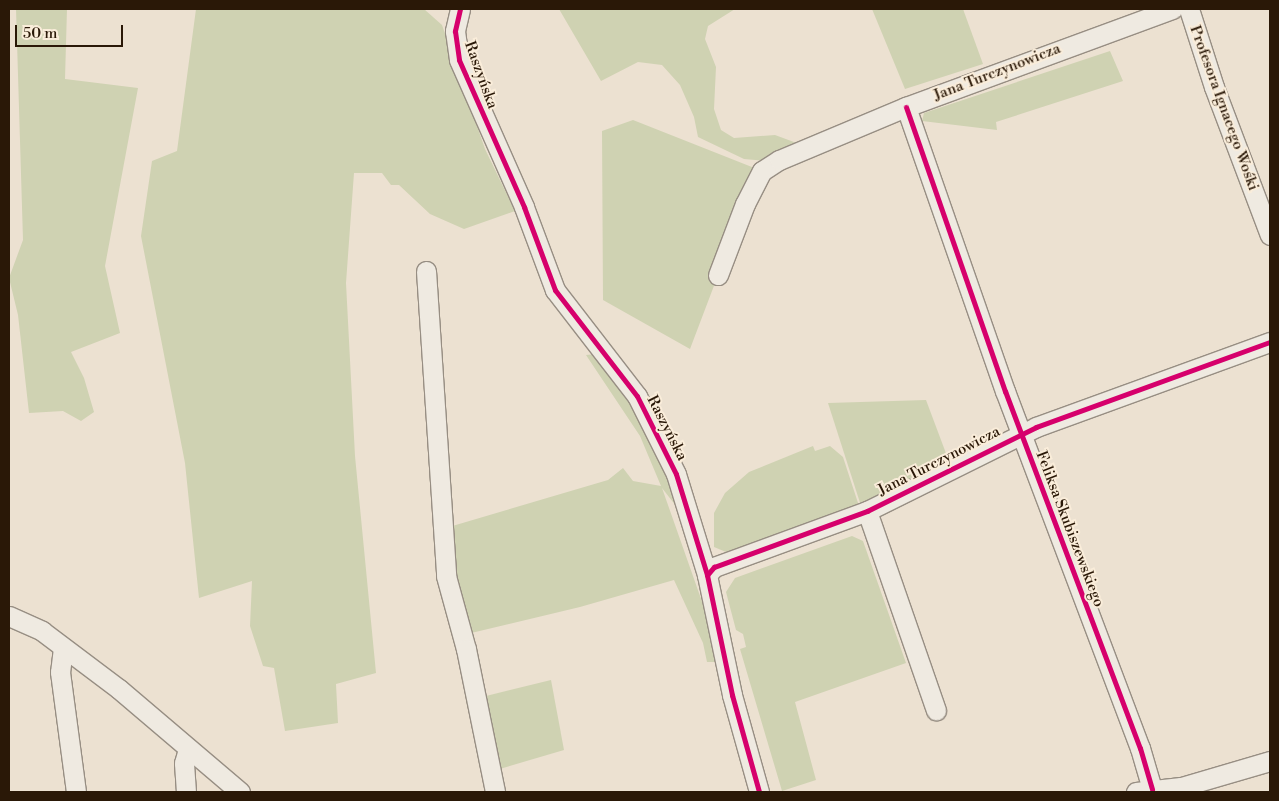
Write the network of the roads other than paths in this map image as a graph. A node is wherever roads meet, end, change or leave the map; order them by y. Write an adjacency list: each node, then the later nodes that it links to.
1 (1173, 9): 4 (street, Jana Turczynowicza)
2 (1189, 9): 5 (street, Profesora Ignacego Wośki)
3 (453, 13): 11 (street, Raszyńska)
4 (906, 107): 7 (street, Jana Turczynowicza); 9 (street, Feliksa Skubiszewskiego)
5 (1270, 235)
6 (426, 271): 22 (street)
7 (718, 274)
8 (1270, 342): 9 (street, Jana Turczynowicza)
9 (1021, 434): 10 (street, Jana Turczynowicza); 18 (street, Feliksa Skubiszewskiego)
10 (867, 511): 11 (street, Jana Turczynowicza); 14 (street)
11 (707, 575): 23 (street, Raszyńska)
12 (9, 616): 13 (street)
13 (63, 648): 15 (street); 19 (street)
14 (936, 710)
15 (188, 749): 20 (street); 21 (street)
16 (1270, 760): 17 (street)
17 (1182, 790): 18 (street)
18 (1144, 791)
19 (76, 792)
20 (186, 792)
21 (240, 792)
22 (495, 792)
23 (759, 792)

